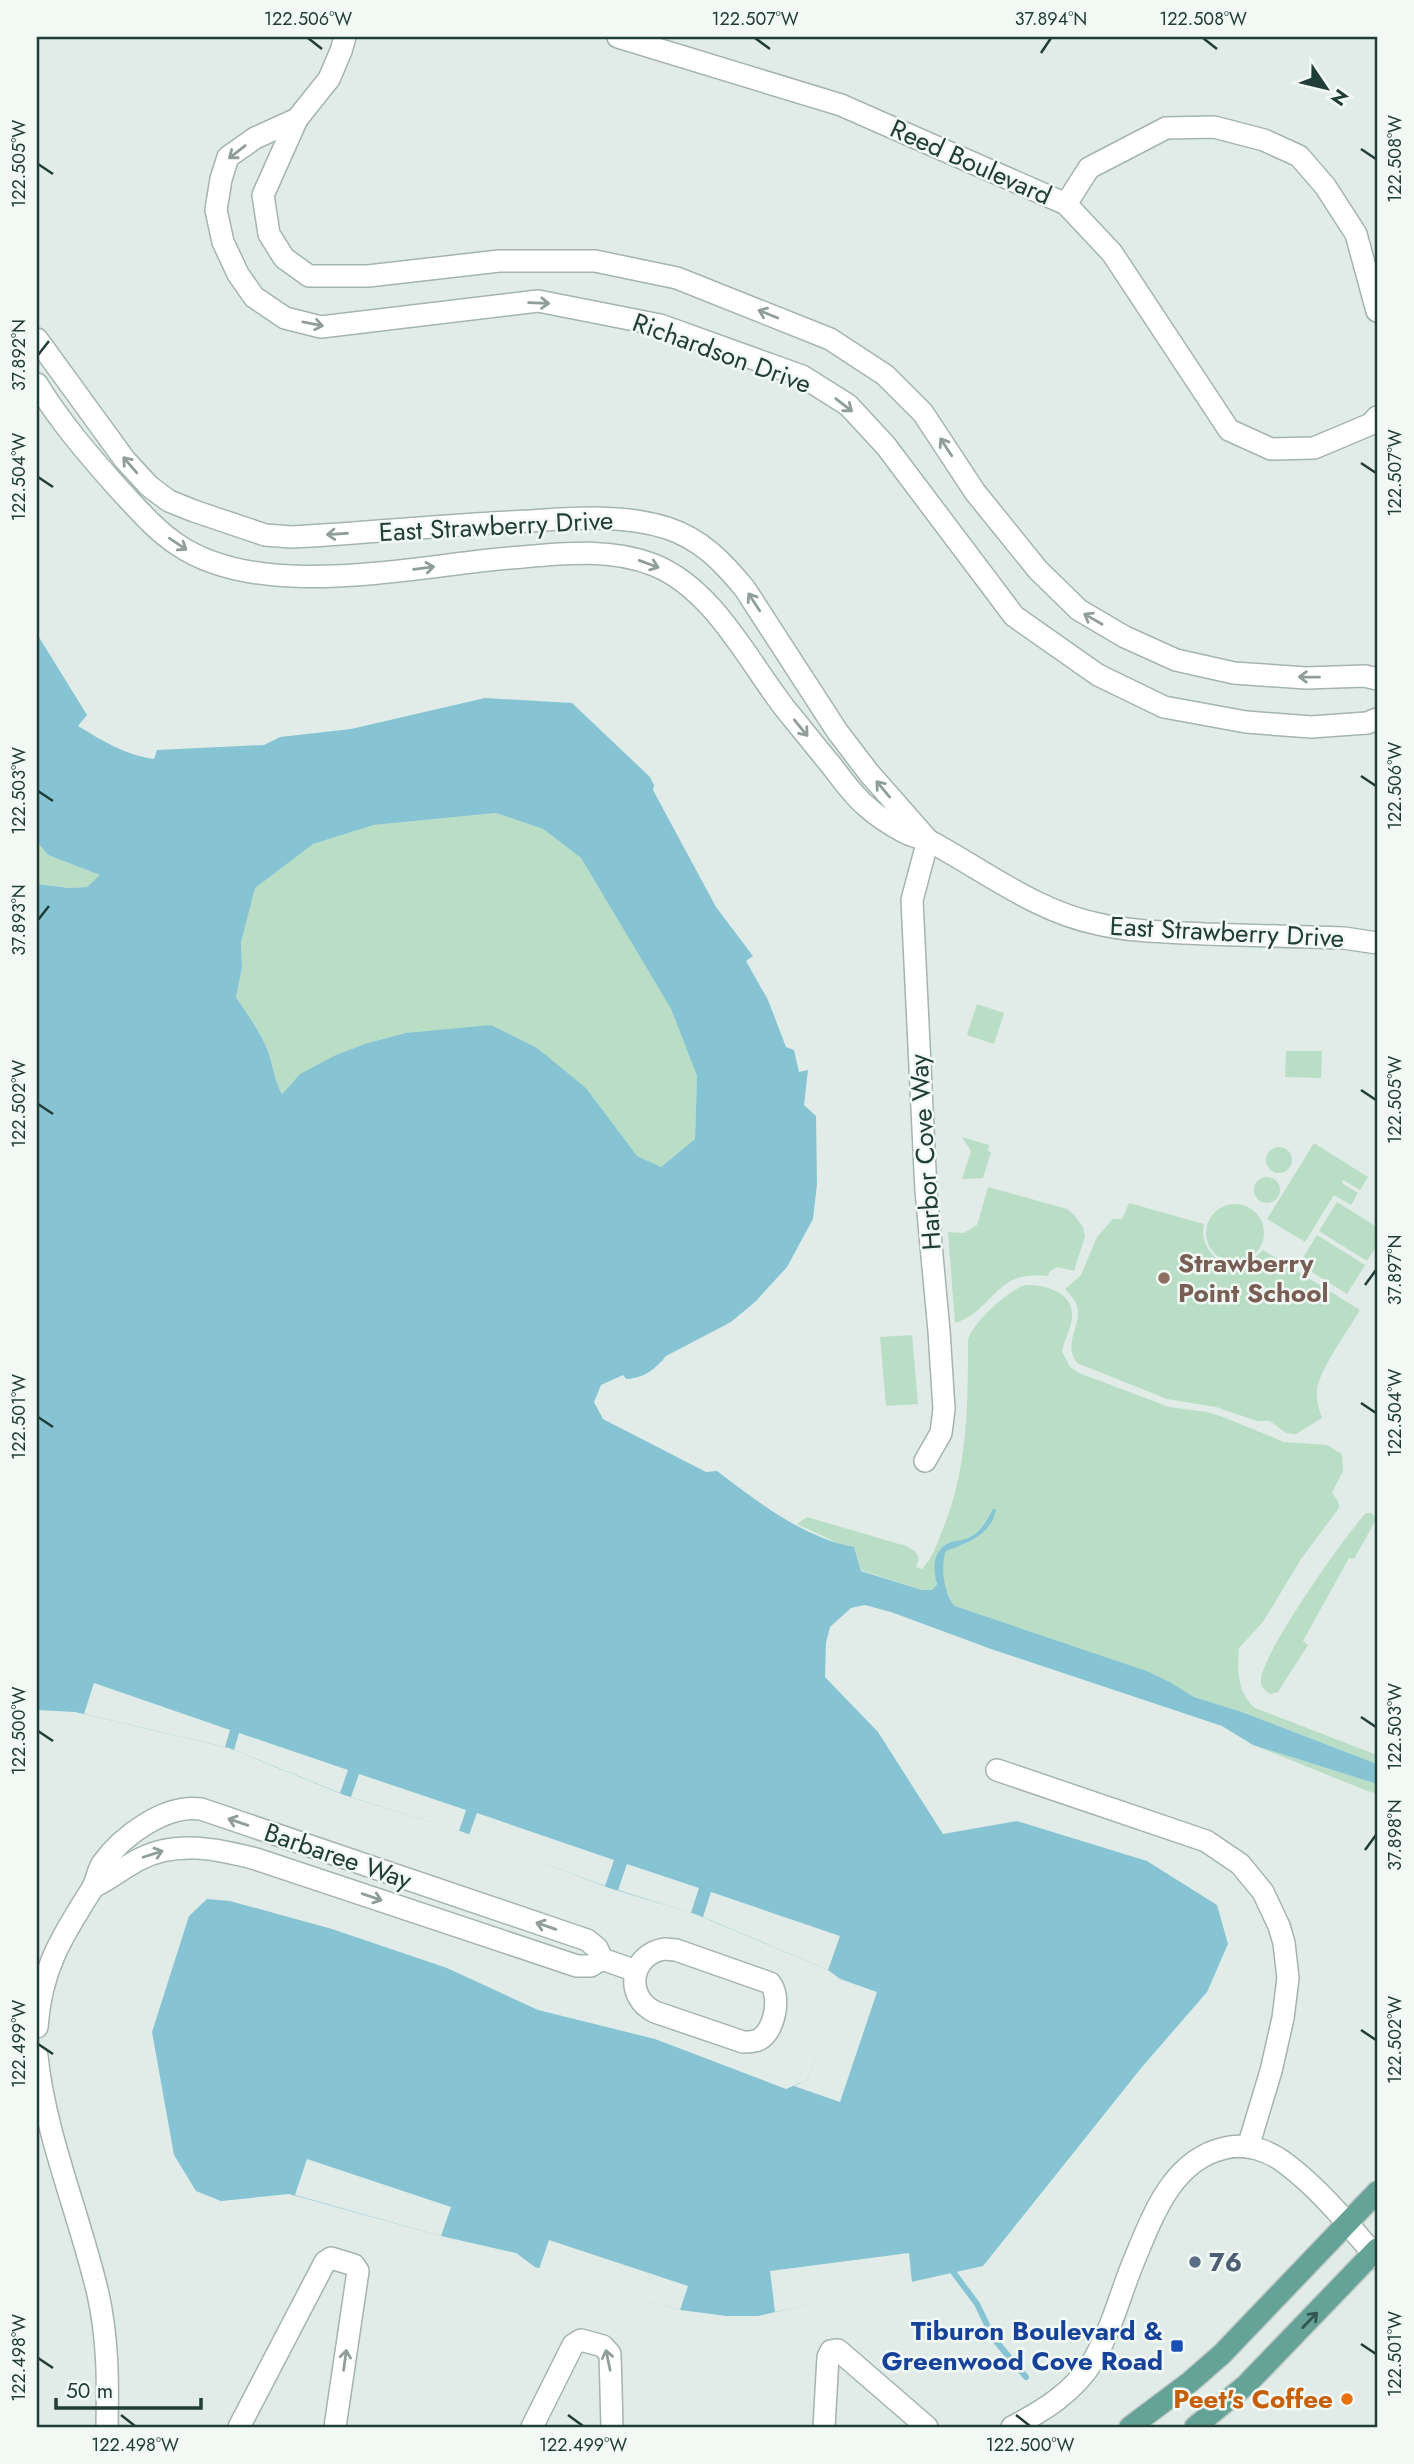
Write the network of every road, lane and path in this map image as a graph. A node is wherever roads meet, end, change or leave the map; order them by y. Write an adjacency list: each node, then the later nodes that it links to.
1 (345, 37): 3 (street, Richardson Drive)
2 (618, 37): 4 (street, Reed Boulevard)
3 (297, 119): 9 (street, Richardson Drive, one-way to 3); 10 (street, Richardson Drive, one-way to 10)
4 (1066, 204): 5 (street); 8 (street, Reed Boulevard)
5 (1377, 311)
6 (37, 339): 11 (street, East Strawberry Drive, one-way to 6)
7 (37, 384): 11 (street, East Strawberry Drive, one-way to 11)
8 (1377, 417)
9 (1377, 679)
10 (1377, 719)
11 (928, 840): 12 (street, East Strawberry Drive); 13 (street, Harbor Cove Way)
12 (1377, 943)
13 (925, 1461)
14 (997, 1770): 20 (street)
15 (93, 1887): 16 (street, Barbaree Way, one-way to 16); 16 (street, Barbaree Way, one-way to 15); 18 (street, Barbaree Way)
16 (601, 1959): 17 (street, Barbaree Way)
17 (636, 1971): 17 (street)
18 (37, 2027)
19 (37, 2056): 24 (street)
20 (1248, 2147): 22 (street); 31 (street)
21 (1377, 2192): 22 (main road)
22 (1347, 2224): 23 (street); 32 (main road)
23 (1376, 2254): 33 (main road, one-way to 23)
24 (107, 2427)
25 (239, 2427): 26 (street, one-way to 25)
26 (335, 2427)
27 (531, 2427): 28 (street, one-way to 27)
28 (612, 2427)
29 (824, 2427): 30 (street)
30 (927, 2427)
31 (1012, 2427)
32 (1130, 2427)
33 (1195, 2427)

